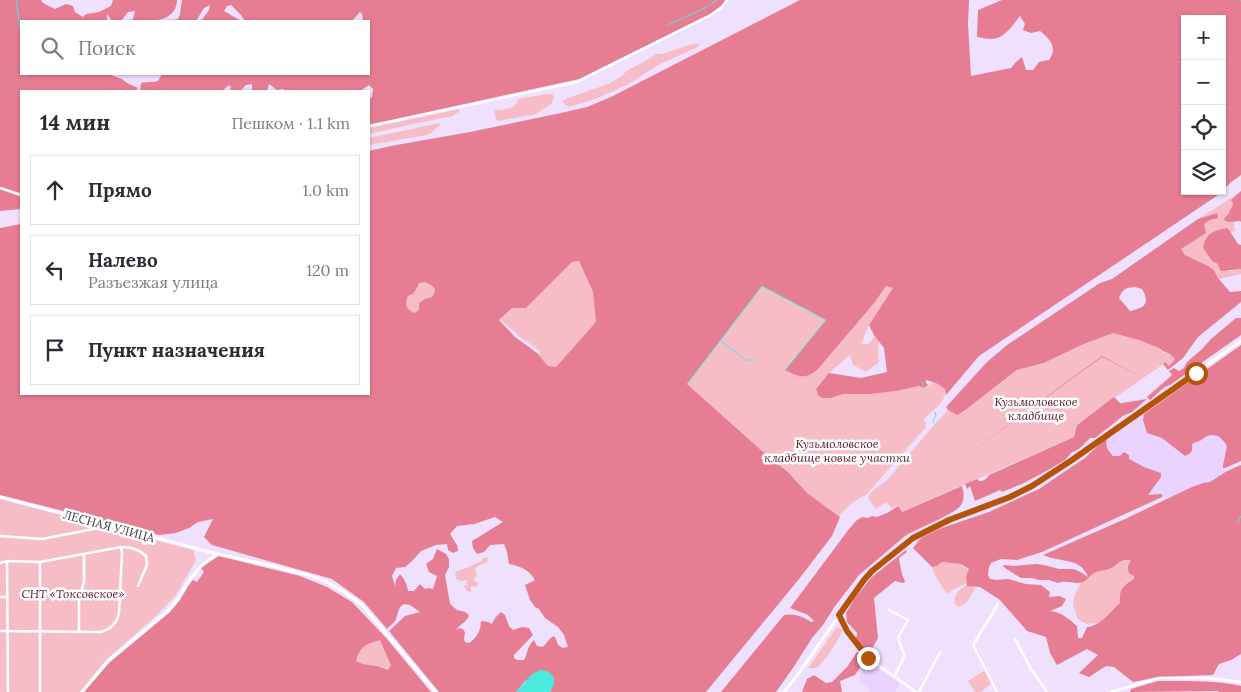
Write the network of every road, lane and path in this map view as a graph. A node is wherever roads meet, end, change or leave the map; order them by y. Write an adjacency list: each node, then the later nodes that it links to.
1 (727, 0): 2 (street)
2 (370, 126)
3 (0, 188): 4 (street)
4 (20, 195)
5 (1241, 341): 20 (street)
6 (0, 497): 7 (street, ЛЕСНАЯ УЛИЦА)
7 (109, 526): 8 (street); 11 (street, ЛЕСНАЯ УЛИЦА)
8 (0, 536)
9 (121, 547): 10 (street); 15 (street); 24 (street)
10 (84, 554): 13 (street); 24 (street)
11 (217, 554): 31 (street); 32 (street, ЛЕСНАЯ УЛИЦА)
12 (7, 561): 13 (street); 14 (street); 17 (street)
13 (40, 562): 23 (street)
14 (0, 563)
15 (138, 586)
16 (0, 597): 17 (street)
17 (8, 597): 22 (street)
18 (998, 604): 35 (street)
19 (889, 610): 27 (street)
20 (839, 615): 27 (street); 33 (street)
21 (0, 631): 22 (street)
22 (8, 631): 23 (street); 29 (street)
23 (40, 631): 24 (street); 30 (street)
24 (79, 631)
25 (1015, 639): 36 (street)
26 (940, 652): 34 (street)
27 (894, 677): 34 (street)
28 (1241, 682): 37 (street)
29 (8, 692)
30 (40, 692)
31 (82, 692)
32 (436, 692)
33 (784, 692)
34 (917, 692)
35 (997, 692)
36 (1047, 692)
37 (1111, 692)

